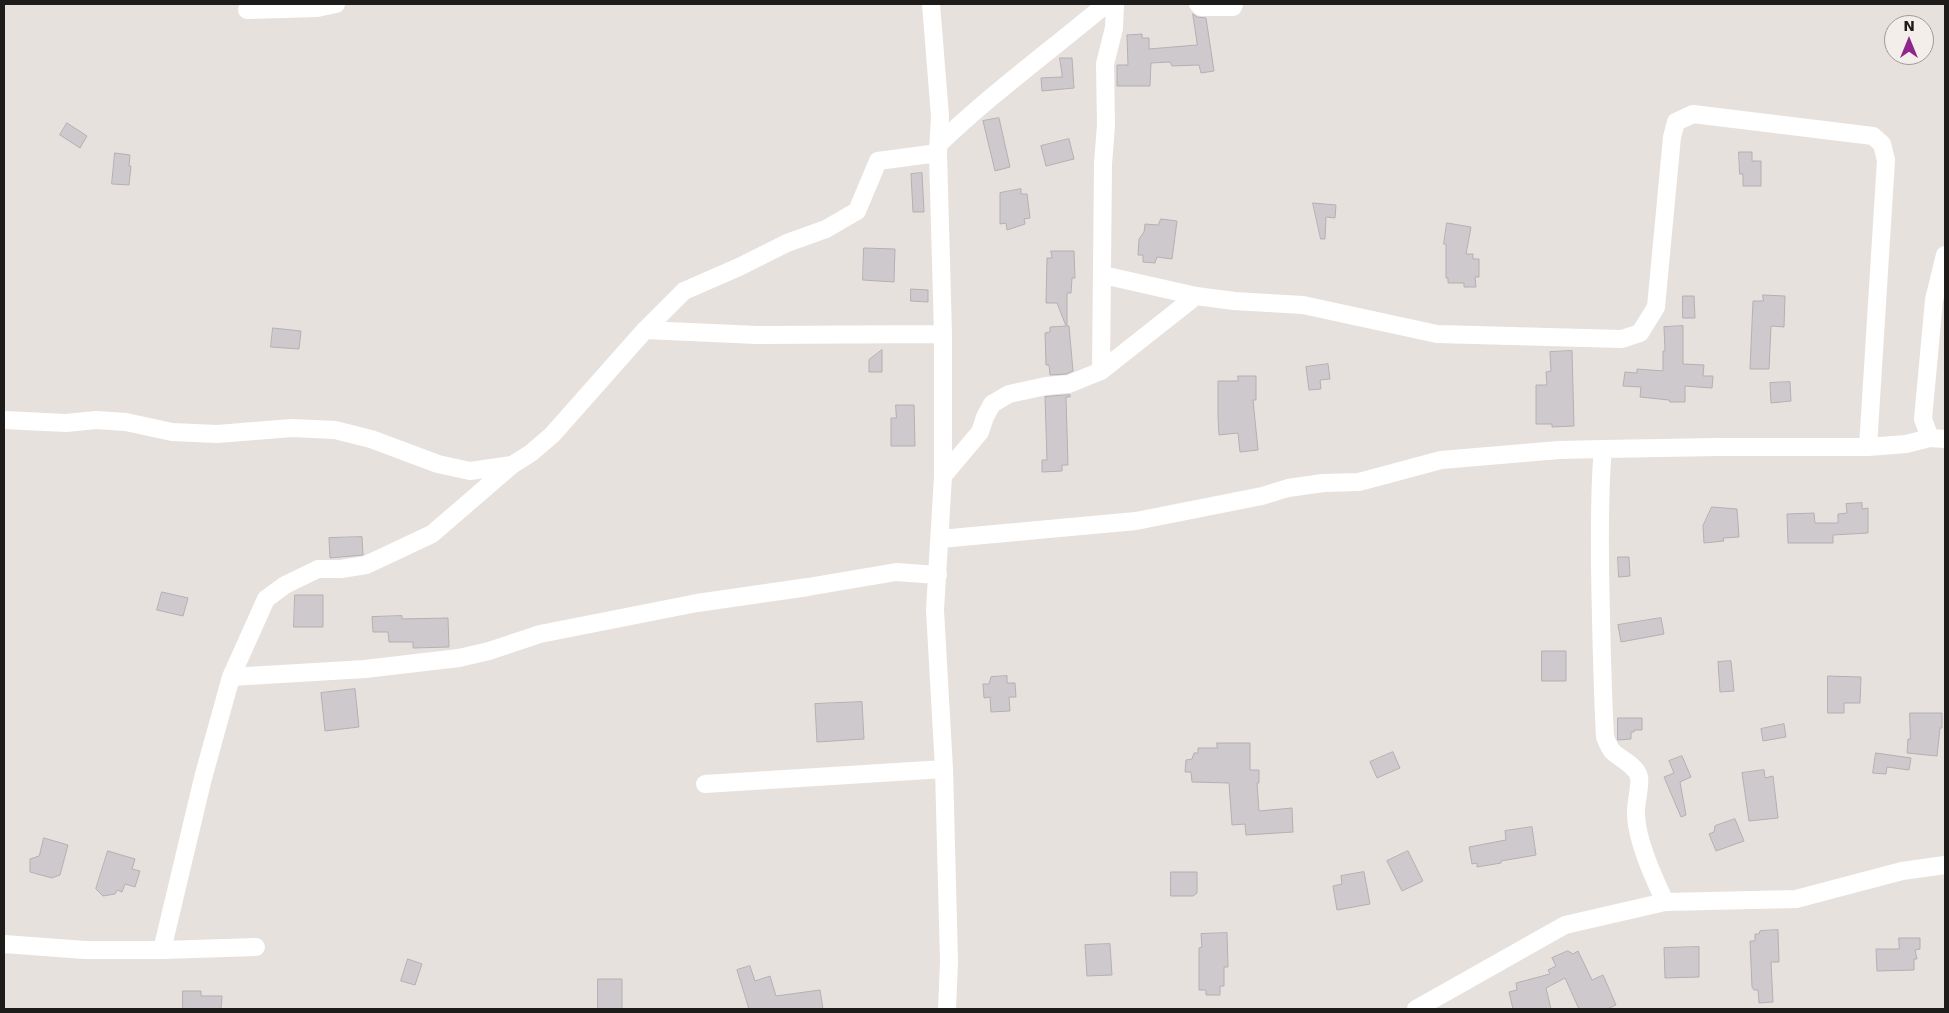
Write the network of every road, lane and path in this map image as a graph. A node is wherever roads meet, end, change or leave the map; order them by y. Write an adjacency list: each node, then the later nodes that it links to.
1 (336, 4): 7 (street)
2 (930, 4): 8 (street)
3 (1106, 4): 8 (street)
4 (1114, 4): 10 (street)
5 (1198, 4): 6 (street)
6 (1234, 4)
7 (247, 10)
8 (938, 149): 12 (street); 13 (street)
9 (1945, 255): 16 (street)
10 (1103, 276): 11 (street); 14 (street)
11 (1196, 296): 14 (street); 17 (street)
12 (645, 330): 13 (street); 19 (street)
13 (943, 334): 20 (street)
14 (1101, 371): 20 (street)
15 (4, 420): 19 (street)
16 (1937, 439): 17 (street)
17 (1868, 447): 18 (street)
18 (1603, 449): 21 (street); 27 (street)
19 (512, 465): 23 (street)
20 (943, 476): 21 (street)
21 (940, 540): 22 (street)
22 (938, 575): 23 (street); 24 (street)
23 (231, 677): 30 (street)
24 (944, 769): 25 (street); 31 (street)
25 (705, 784)
26 (1945, 865): 27 (street)
27 (1665, 902): 32 (street)
28 (4, 944): 30 (street)
29 (256, 947): 30 (street)
30 (162, 950)
31 (948, 1009)
32 (1416, 1009)

